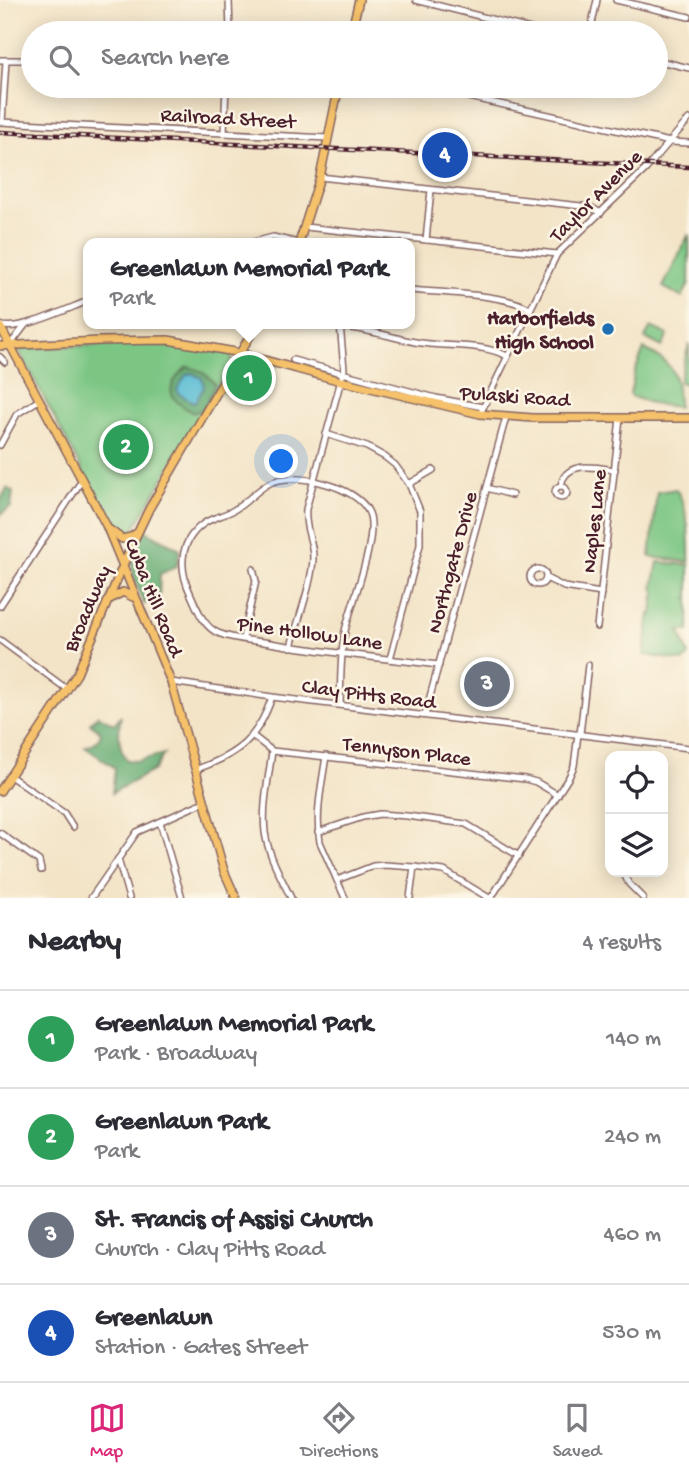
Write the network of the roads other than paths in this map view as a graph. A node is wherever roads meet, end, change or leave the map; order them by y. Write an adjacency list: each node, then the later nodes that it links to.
1 (229, 0): 7 (street)
2 (359, 0): 8 (main road)
3 (416, 0): 9 (street)
4 (597, 0): 10 (street)
5 (616, 0): 6 (street)
6 (689, 17)
7 (230, 21)
8 (354, 21)
9 (498, 21)
10 (593, 21)
11 (21, 60): 12 (street)
12 (3, 61): 19 (street)
13 (668, 63): 14 (street)
14 (689, 68)
15 (225, 98): 20 (street)
16 (336, 98): 21 (main road)
17 (473, 98): 22 (street)
18 (689, 119): 22 (street, Taylor Avenue)
19 (1, 122): 20 (street, Railroad Street)
20 (224, 133): 21 (street, Railroad Street)
21 (328, 138): 24 (main road)
22 (670, 142): 23 (street); 26 (street, Taylor Avenue)
23 (689, 143)
24 (320, 177): 25 (street); 27 (main road)
25 (431, 190): 26 (street); 31 (street)
26 (601, 212): 32 (street, Taylor Avenue)
27 (305, 227): 28 (main road); 29 (street)
28 (300, 238)
29 (407, 238)
30 (415, 239): 31 (street)
31 (426, 240): 32 (street)
32 (557, 254): 35 (street, Taylor Avenue)
33 (415, 291): 35 (street)
34 (83, 303): 36 (street)
35 (530, 309): 44 (street, Taylor Avenue)
36 (32, 321): 37 (street); 41 (street)
37 (0, 326): 41 (main road, Cuba Hill Road)
38 (254, 329): 43 (main road, Broadway)
39 (340, 329): 48 (street)
40 (367, 329): 44 (street)
41 (10, 345): 42 (main road, Pulaski Road); 43 (main road, Pulaski Road); 49 (main road, Cuba Hill Road)
42 (0, 346)
43 (241, 353): 48 (main road, Pulaski Road); 65 (main road, Broadway)
44 (507, 356): 50 (street, Taylor Avenue)
45 (0, 357): 47 (street)
46 (293, 360): 48 (street)
47 (5, 362)
48 (342, 377): 50 (main road, Pulaski Road); 54 (street)
49 (39, 400): 55 (street); 58 (main road, Cuba Hill Road)
50 (482, 411): 51 (main road, Pulaski Road)
51 (506, 417): 52 (main road, Pulaski Road); 62 (street, Northgate Drive)
52 (620, 418): 53 (main road, Pulaski Road); 57 (street, Naples Lane)
53 (689, 418)
54 (326, 434): 59 (street); 60 (street)
55 (0, 445)
56 (433, 470): 60 (street)
57 (615, 470): 61 (street); 69 (street, Naples Lane)
58 (82, 480): 64 (main road, Cuba Hill Road); 70 (street)
59 (313, 482): 75 (street, Pine Hollow Lane); 77 (street); 78 (street, Pine Hollow Lane)
60 (409, 484): 79 (street)
61 (561, 486)
62 (487, 488): 63 (street); 80 (street, Northgate Drive)
63 (512, 495)
64 (106, 525): 65 (main road); 66 (main road, Cuba Hill Road)
65 (142, 525): 66 (main road, Broadway)
66 (122, 568): 71 (main road, Cuba Hill Road); 72 (main road, Broadway)
67 (253, 569): 75 (street)
68 (546, 578): 69 (street)
69 (601, 593): 74 (street, Naples Lane)
70 (2, 597): 73 (street)
71 (135, 600): 72 (main road); 82 (main road, Cuba Hill Road)
72 (107, 603): 83 (main road, Broadway)
73 (0, 607)
74 (597, 627)
75 (243, 638): 77 (street, Pine Hollow Lane)
76 (0, 640): 83 (street)
77 (291, 647): 78 (street, Pine Hollow Lane)
78 (343, 654): 79 (street, Pine Hollow Lane); 85 (street, Pine Hollow Lane)
79 (390, 659): 80 (street, Pine Hollow Lane)
80 (439, 665): 86 (street, Northgate Drive)
81 (588, 665): 87 (street)
82 (171, 682): 84 (street, Clay Pitts Road); 92 (main road, Cuba Hill Road)
83 (68, 690): 93 (main road, Broadway)
84 (272, 697): 85 (street, Clay Pitts Road); 88 (street)
85 (340, 705): 86 (street, Clay Pitts Road)
86 (425, 715): 87 (street, Clay Pitts Road)
87 (579, 734): 89 (street, Clay Pitts Road); 95 (street)
88 (253, 736): 90 (street); 92 (street)
89 (689, 748)
90 (272, 751): 91 (street, Tennyson Place); 111 (street)
91 (326, 756): 95 (street, Tennyson Place); 99 (street)
92 (197, 769): 96 (main road, Cuba Hill Road)
93 (10, 776): 94 (main road, Broadway); 98 (street)
94 (0, 791)
95 (558, 795): 101 (street)
96 (204, 802): 97 (street); 110 (main road, Cuba Hill Road)
97 (160, 822): 102 (street); 109 (street)
98 (73, 827)
99 (318, 832): 101 (street); 106 (street)
100 (0, 833): 104 (street)
101 (519, 856): 114 (street)
102 (118, 859): 107 (street); 108 (street)
103 (414, 867): 106 (street); 113 (street); 114 (street)
104 (41, 870)
105 (626, 877): 115 (street)
106 (337, 880): 112 (street)
107 (91, 898)
108 (129, 898)
109 (182, 898)
110 (236, 898)
111 (291, 898)
112 (345, 898)
113 (410, 898)
114 (490, 898)
115 (643, 898)

